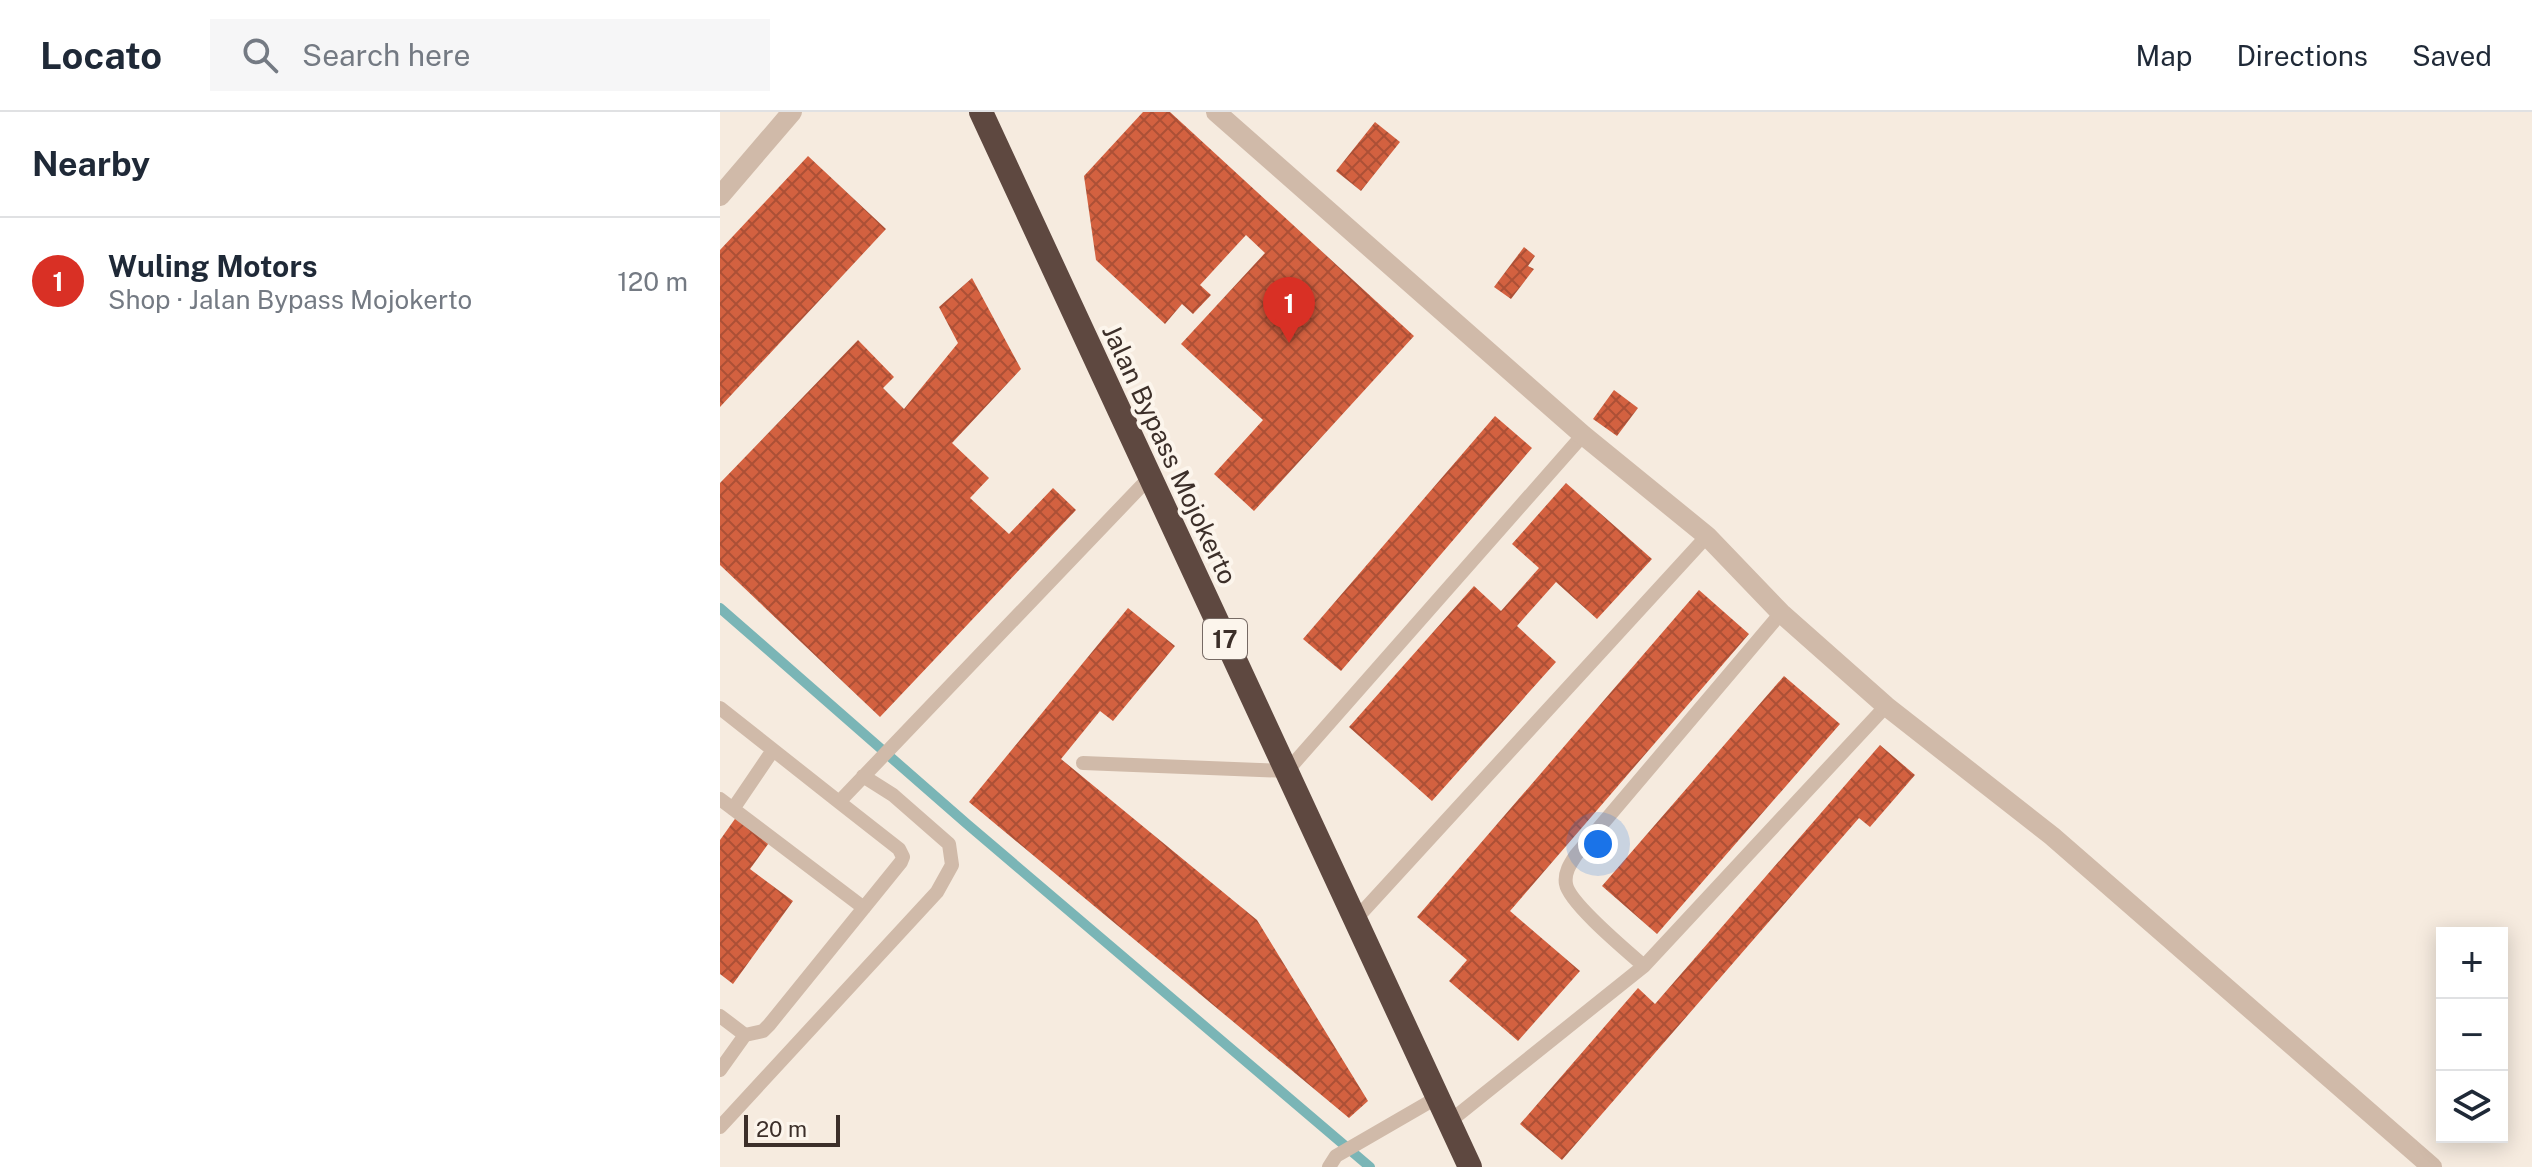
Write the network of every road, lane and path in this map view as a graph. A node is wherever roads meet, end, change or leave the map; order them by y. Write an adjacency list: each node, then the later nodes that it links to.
1 (792, 112): 4 (street)
2 (981, 112): 6 (highway, Jalan Bypass Mojokerto / 17)
3 (1216, 112): 5 (street)
4 (720, 196)
5 (1583, 435): 7 (street); 13 (lane)
6 (1150, 477): 13 (highway, Jalan Bypass Mojokerto / 17); 14 (lane)
7 (1707, 536): 8 (street); 19 (lane)
8 (1781, 613): 9 (street); 20 (lane)
9 (1886, 706): 20 (lane); 29 (street)
10 (720, 708): 11 (lane)
11 (773, 750): 16 (lane); 17 (lane)
12 (1083, 763): 13 (lane)
13 (1287, 771): 19 (highway, Jalan Bypass Mojokerto / 17)
14 (867, 773): 16 (lane); 26 (lane)
15 (720, 799): 17 (lane)
16 (839, 802): 18 (lane)
17 (733, 809): 18 (lane)
18 (864, 908): 22 (lane)
19 (1354, 921): 24 (highway, Jalan Bypass Mojokerto / 17)
20 (1644, 966): 25 (lane)
21 (720, 1016): 22 (lane)
22 (745, 1035): 23 (lane)
23 (720, 1070)
24 (1438, 1097): 25 (highway, Jalan Bypass Mojokerto / 17); 27 (lane)
25 (1449, 1122): 28 (highway, Jalan Bypass Mojokerto / 17)
26 (720, 1127)
27 (1333, 1162)
28 (1470, 1167)
29 (2432, 1167)

